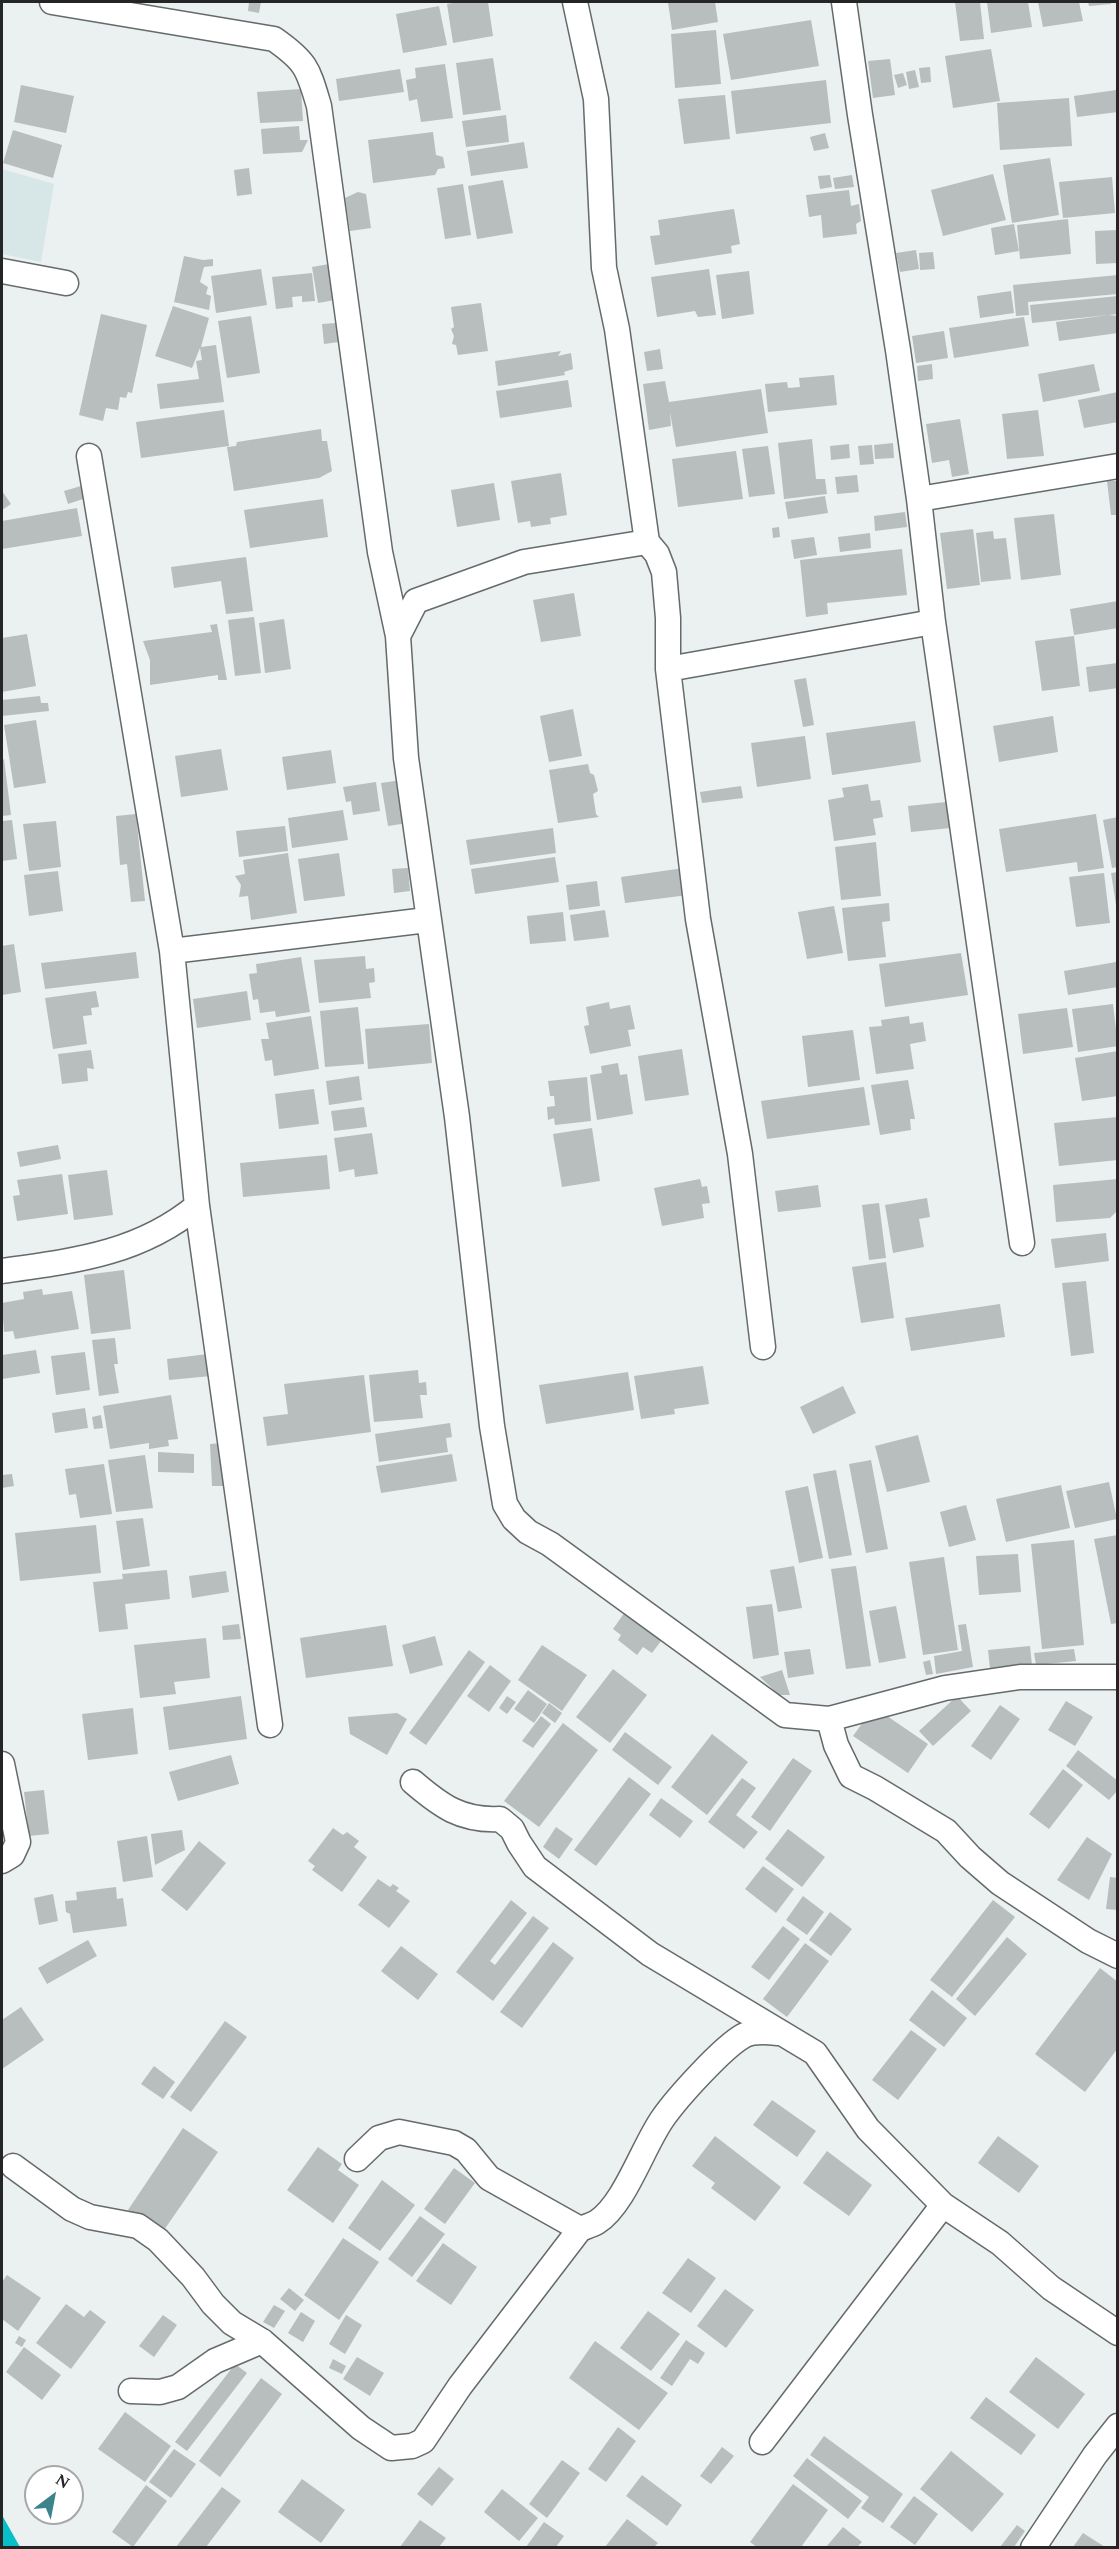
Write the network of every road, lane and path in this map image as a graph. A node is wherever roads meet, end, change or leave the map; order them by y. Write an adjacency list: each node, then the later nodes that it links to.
1 (52, 2): 10 (street)
2 (575, 2): 9 (street)
3 (844, 2): 8 (street)
4 (2, 271): 5 (street)
5 (66, 283)
6 (89, 456): 16 (street)
7 (1118, 466): 8 (street)
8 (920, 499): 12 (street)
9 (647, 542): 11 (street); 14 (street)
10 (387, 581): 11 (street); 13 (street)
11 (416, 601): 13 (street)
12 (933, 622): 14 (street); 18 (street)
13 (398, 636): 15 (street)
14 (668, 669): 20 (street)
15 (428, 920): 16 (street); 22 (street)
16 (172, 951): 17 (street)
17 (197, 1206): 19 (street); 23 (street)
18 (1022, 1243)
19 (2, 1271)
20 (763, 1347)
21 (1118, 1677): 22 (street)
22 (829, 1719): 27 (street)
23 (270, 1725)
24 (2, 1764): 26 (street)
25 (413, 1782): 28 (street)
26 (2, 1861)
27 (1118, 1956)
28 (779, 2033): 31 (street); 32 (street)
29 (357, 2159): 32 (street)
30 (13, 2166): 34 (street)
31 (943, 2205): 33 (street); 37 (street)
32 (580, 2229): 34 (street)
33 (1118, 2334)
34 (262, 2341): 35 (street)
35 (131, 2391)
36 (1118, 2426): 38 (street)
37 (762, 2442)
38 (1033, 2547)

